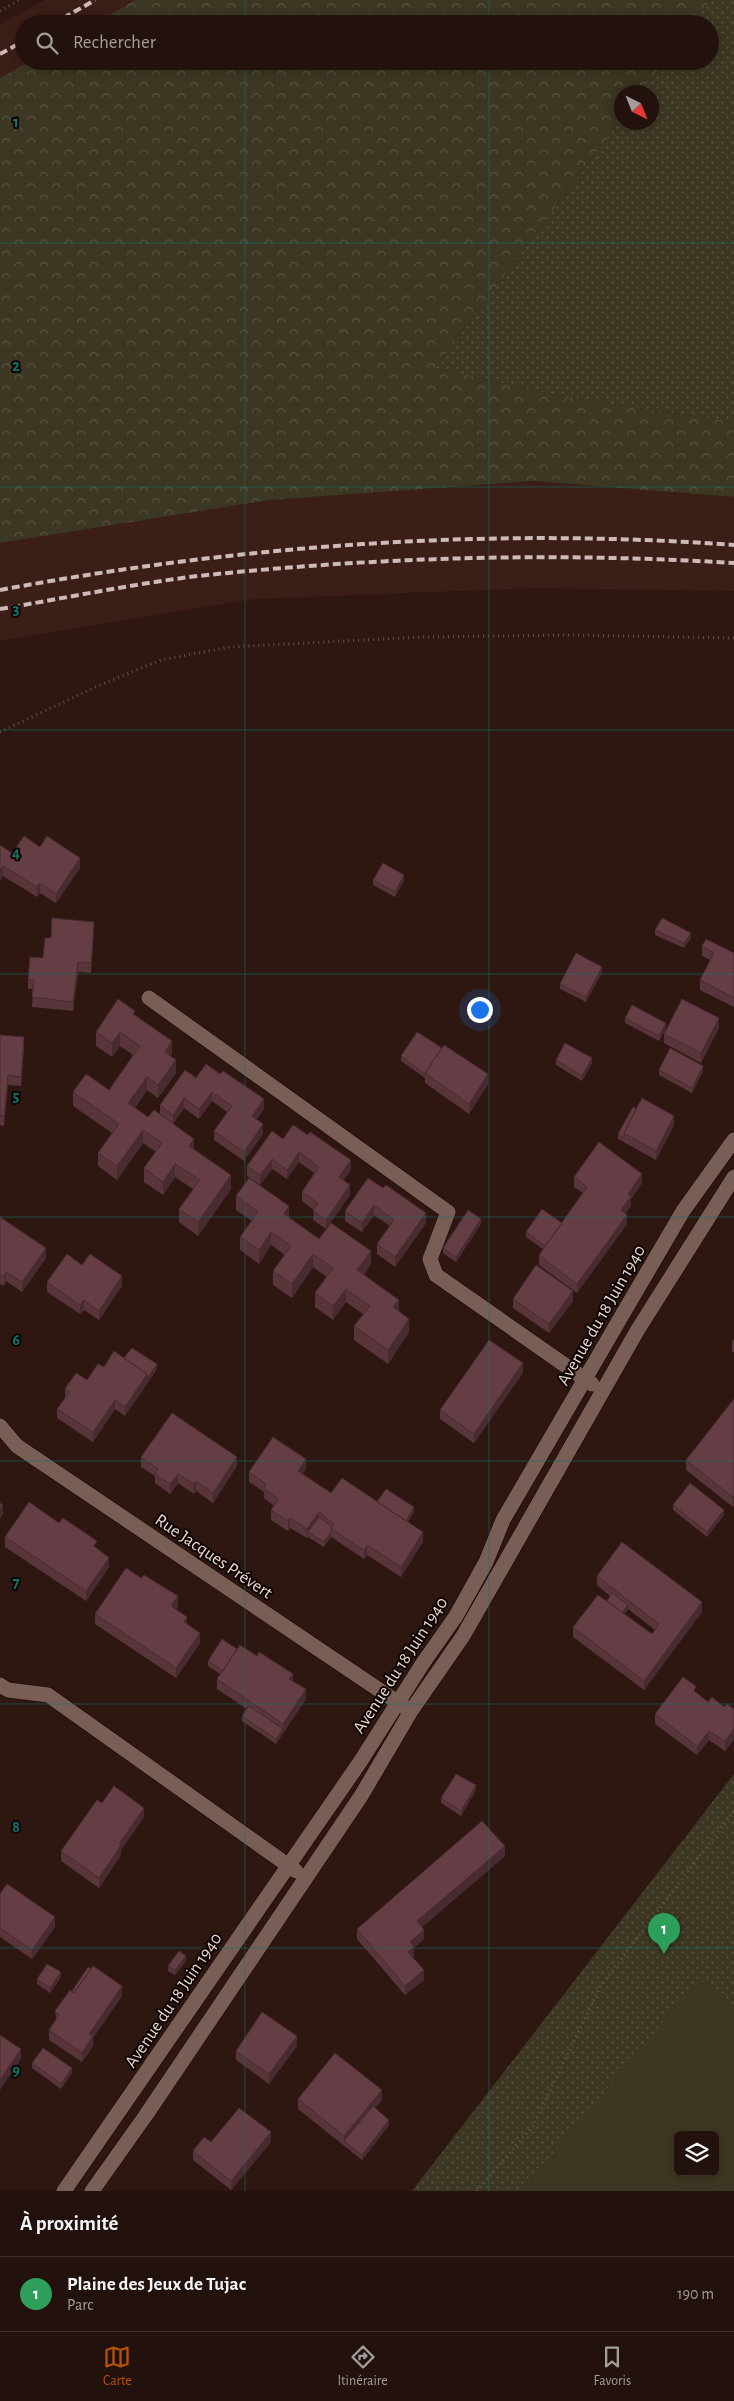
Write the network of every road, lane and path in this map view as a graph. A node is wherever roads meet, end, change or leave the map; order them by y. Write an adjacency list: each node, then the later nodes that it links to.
1 (19, 0): 2 (path)
2 (0, 11)
3 (734, 638): 4 (path)
4 (0, 732)
5 (149, 998): 8 (street)
6 (734, 1140): 8 (street, Avenue du 18 Juin 1940)
7 (734, 1177): 9 (street, Avenue du 18 Juin 1940)
8 (585, 1379): 9 (street); 12 (street, Avenue du 18 Juin 1940)
9 (602, 1391): 13 (street, Avenue du 18 Juin 1940)
10 (0, 1426): 12 (street, Rue Jacques Prévert)
11 (0, 1685): 15 (street)
12 (398, 1702): 13 (street, Rue Jacques Prévert); 15 (street, Avenue du 18 Juin 1940)
13 (411, 1711): 16 (street, Avenue du 18 Juin 1940)
14 (734, 1811): 19 (path)
15 (288, 1865): 16 (street); 17 (street, Avenue du 18 Juin 1940)
16 (305, 1878): 18 (street, Avenue du 18 Juin 1940)
17 (64, 2191)
18 (92, 2191)
19 (477, 2191)

